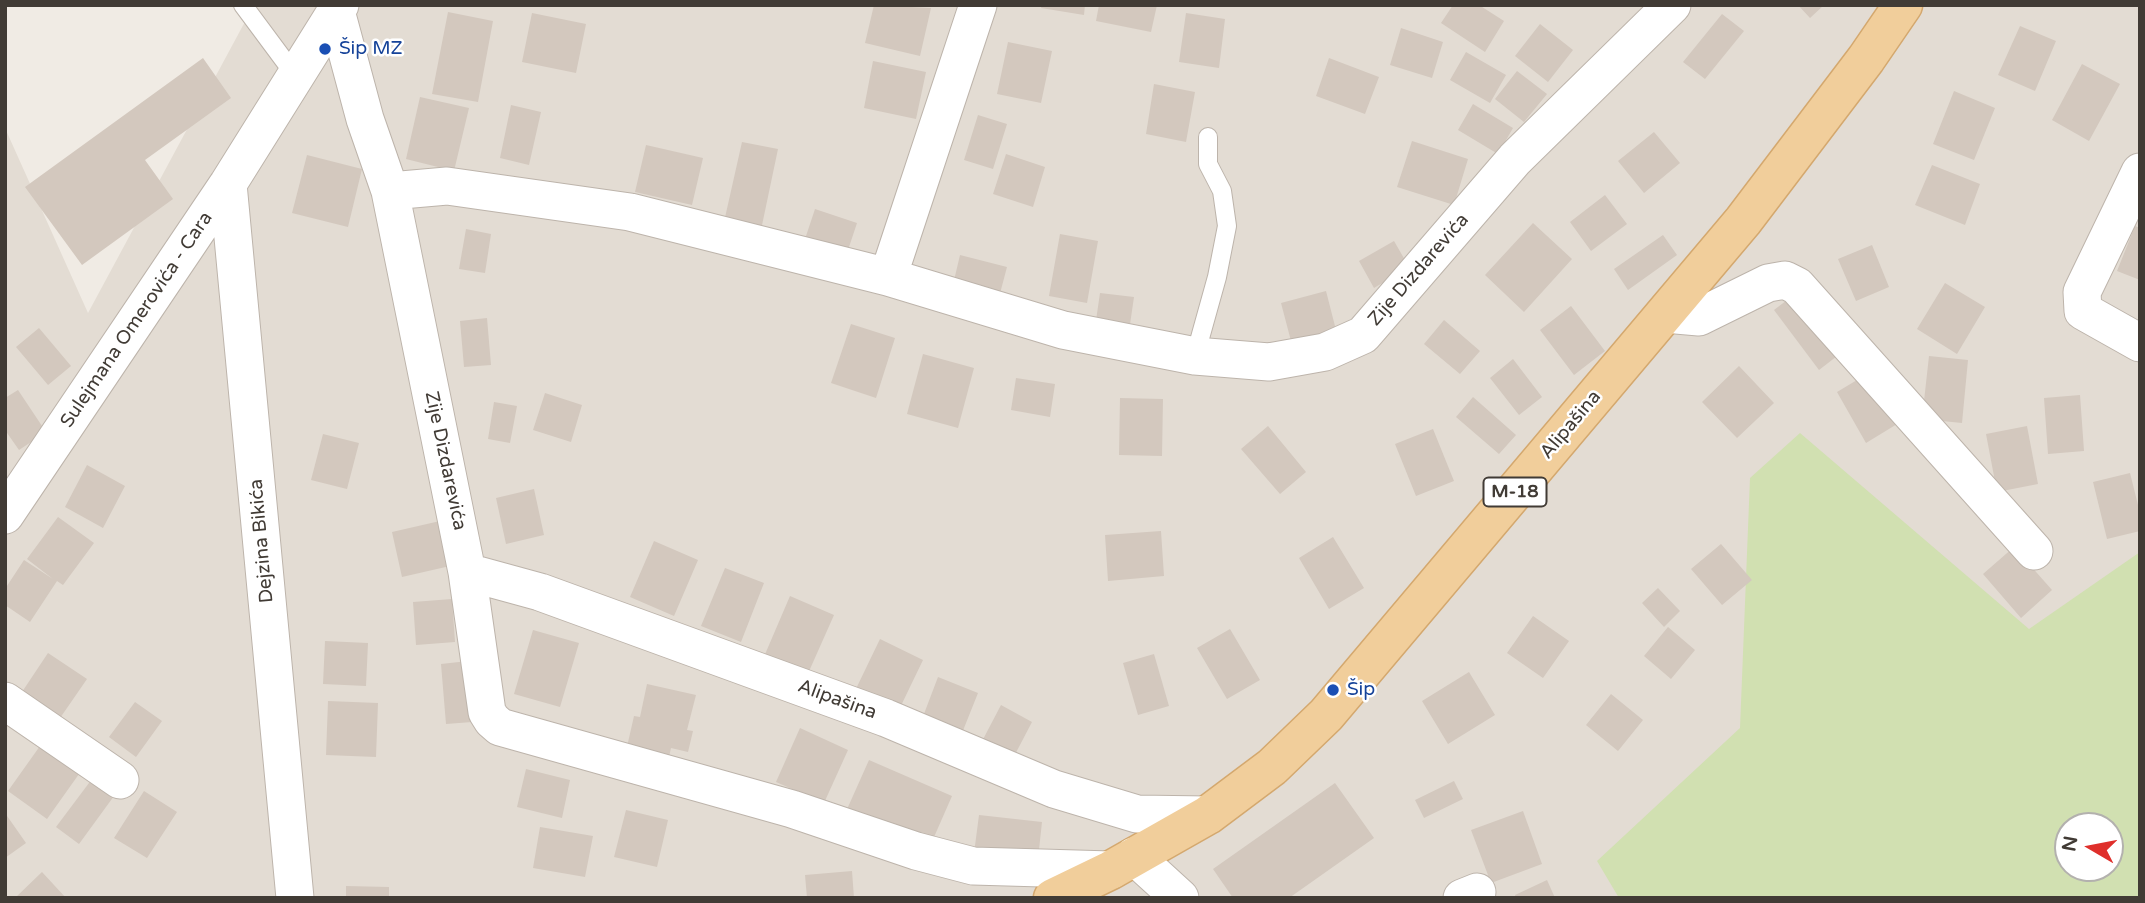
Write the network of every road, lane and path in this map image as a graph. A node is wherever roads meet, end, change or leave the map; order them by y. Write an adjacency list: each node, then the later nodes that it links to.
1 (243, 5): 6 (lane)
2 (978, 5): 11 (street)
3 (1672, 5): 14 (street, Zije Dizdarevića)
4 (1903, 5): 12 (main road, Alipašina / M-18)
5 (338, 8): 6 (street); 10 (street, Zije Dizdarevića)
6 (295, 75): 9 (street, Sulejmana Omerovića - Cara)
7 (1208, 137): 14 (lane)
8 (2140, 172): 13 (street)
9 (228, 184): 15 (street, Sulejmana Omerovića - Cara); 22 (street, Dejzina Bikića)
10 (390, 191): 11 (street, Zije Dizdarevića); 17 (street, Zije Dizdarevića)
11 (888, 277): 14 (street, Zije Dizdarevića)
12 (1665, 314): 16 (street); 20 (main road, Alipašina / M-18)
13 (2140, 343)
14 (1195, 356)
15 (9, 501)
16 (2034, 551)
17 (467, 572): 20 (street, Alipašina); 21 (street, Zije Dizdarevića)
18 (5, 701): 19 (street)
19 (120, 780)
20 (1208, 815): 21 (main road, Alipašina / M-18)
21 (1122, 863): 23 (main road, Alipašina / M-18); 24 (street)
22 (295, 898)
23 (1054, 898)
24 (1180, 898)

